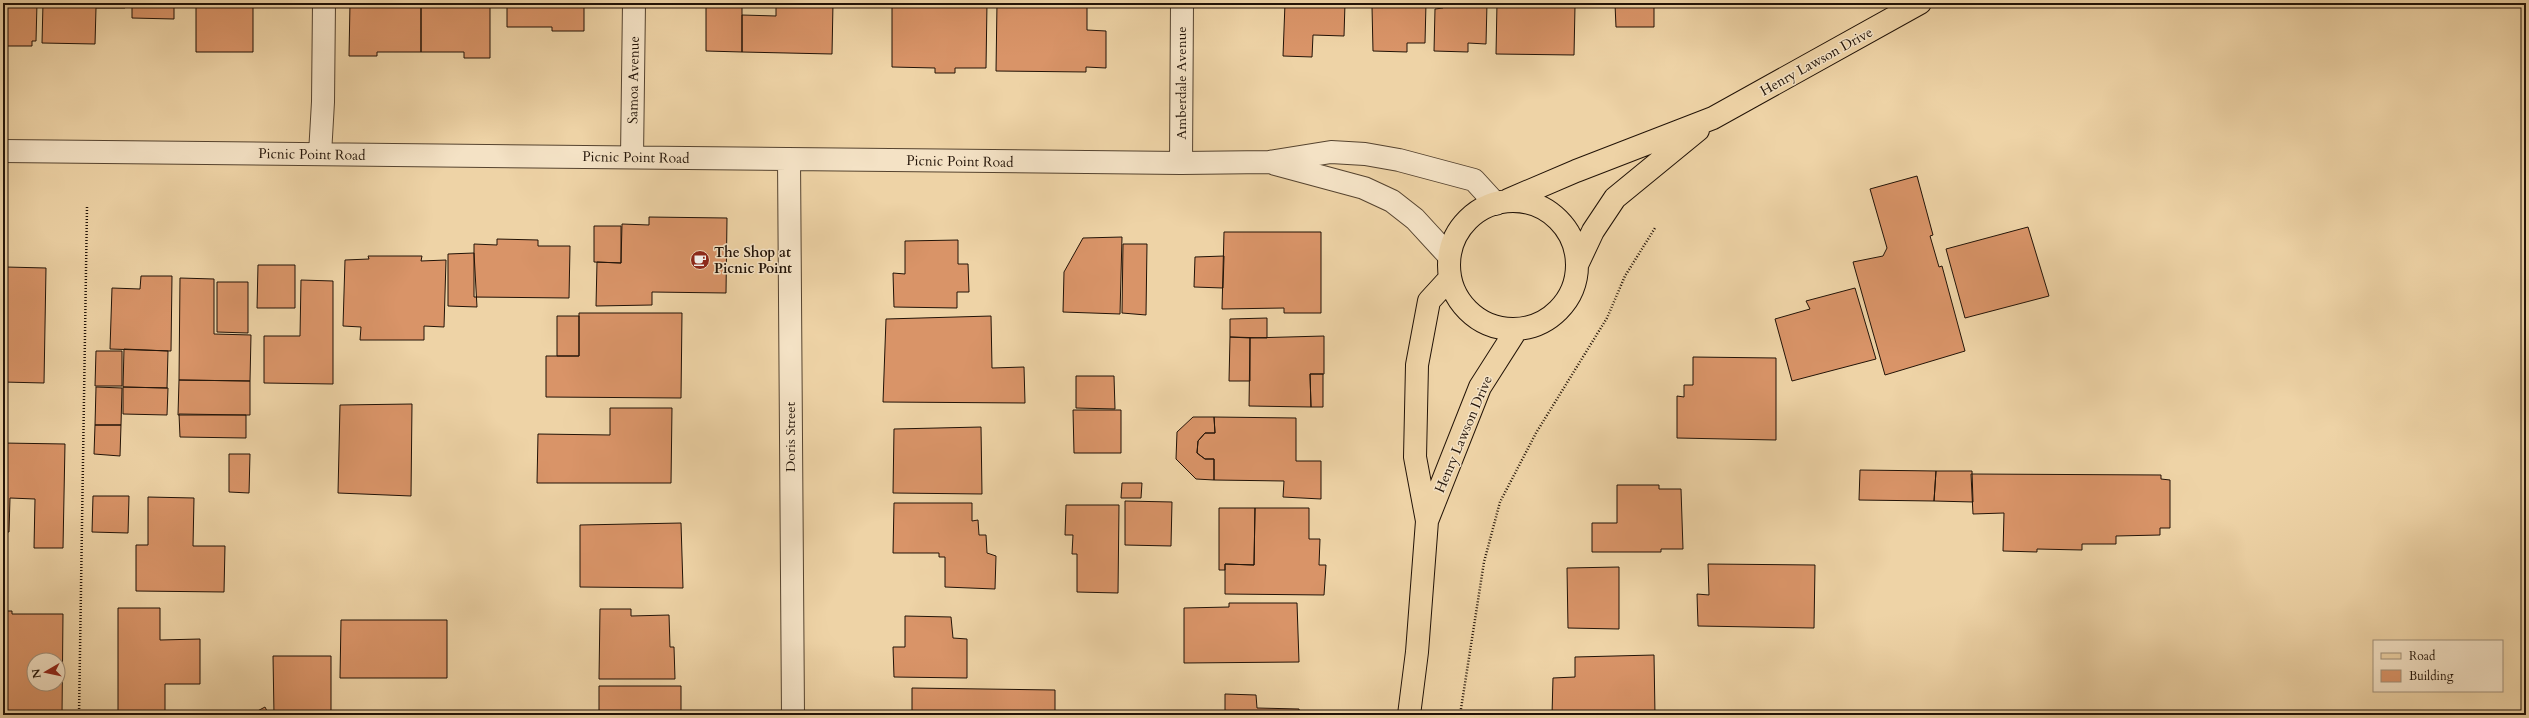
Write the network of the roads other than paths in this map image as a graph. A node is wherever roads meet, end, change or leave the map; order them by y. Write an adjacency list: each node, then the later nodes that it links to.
1 (324, 3): 7 (street)
2 (634, 3): 8 (street, Samoa Avenue)
3 (1182, 3): 11 (street, Amberdale Avenue)
4 (1920, 3): 5 (main road, Henry Lawson Drive)
5 (1713, 118): 12 (main road, Henry Lawson Drive); 14 (main road, Henry Lawson Drive)
6 (3, 151): 7 (street, Picnic Point Road)
7 (320, 154): 8 (street, Picnic Point Road)
8 (632, 157): 9 (street, Picnic Point Road)
9 (789, 159): 11 (street, Picnic Point Road); 18 (street, Doris Street)
10 (1270, 162): 11 (street, Picnic Point Road); 12 (street, Picnic Point Road); 13 (street, Picnic Point Road)
11 (1181, 163)
12 (1502, 202): 13 (main road); 14 (main road)
13 (1449, 256): 15 (main road)
14 (1577, 265): 16 (main road)
15 (1450, 278): 16 (main road); 17 (main road, Henry Lawson Drive)
16 (1517, 329): 17 (main road, Henry Lawson Drive)
17 (1427, 521): 19 (main road, Henry Lawson Drive)
18 (793, 715)
19 (1409, 715)

